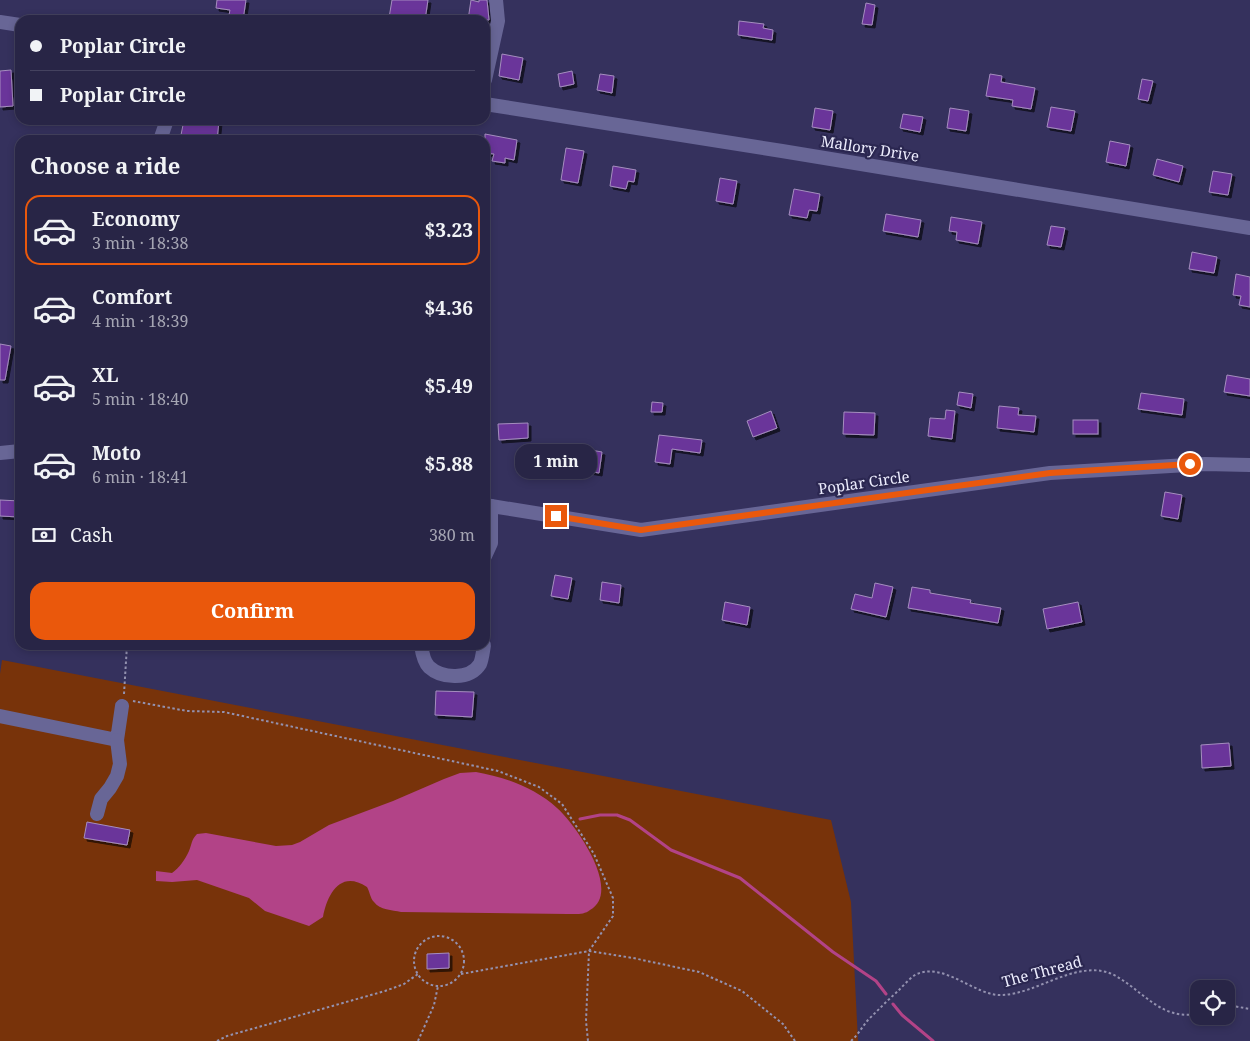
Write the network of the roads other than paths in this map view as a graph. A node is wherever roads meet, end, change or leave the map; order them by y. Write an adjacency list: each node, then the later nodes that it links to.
1 (496, 0): 4 (street)
2 (0, 22): 3 (street)
3 (15, 24)
4 (490, 57)
5 (490, 105): 6 (street, Mallory Drive)
6 (1250, 228)
7 (15, 452): 8 (street)
8 (0, 453)
9 (1250, 465): 10 (street, Poplar Circle)
10 (490, 506)
11 (490, 531): 12 (street)
12 (490, 545)
13 (422, 650): 14 (street)
14 (483, 650)
15 (126, 702): 17 (street)
16 (0, 716): 17 (street)
17 (117, 740): 18 (street)
18 (97, 814)

